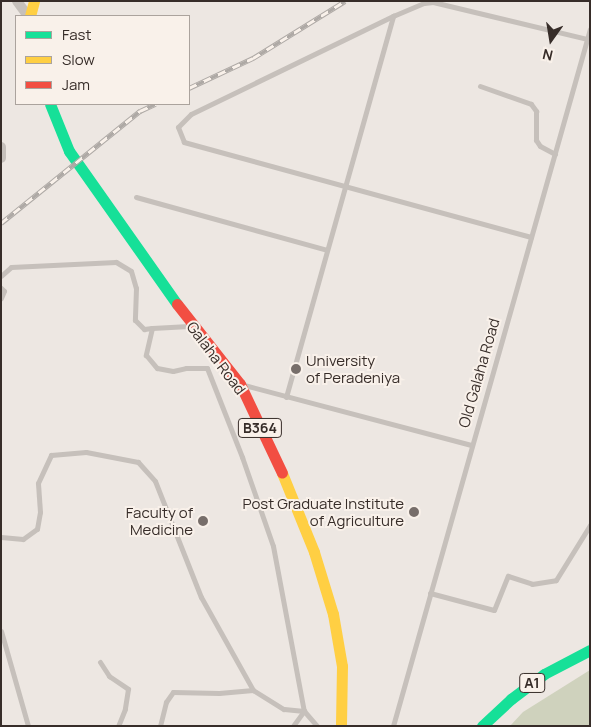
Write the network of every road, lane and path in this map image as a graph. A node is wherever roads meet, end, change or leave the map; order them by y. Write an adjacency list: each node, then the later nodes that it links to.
1 (17, 1): 3 (street)
2 (34, 1): 4 (main road)
3 (28, 15)
4 (29, 15)
5 (393, 16): 7 (lane); 13 (lane); 13 (lane)
6 (590, 28): 7 (lane, Old Galaha Road)
7 (587, 39): 11 (lane, Old Galaha Road)
8 (480, 86): 11 (lane)
9 (50, 105): 20 (main road, Galaha Road / B364)
10 (1, 147): 12 (street)
11 (555, 154): 15 (lane, Old Galaha Road)
12 (1, 158)
13 (345, 186): 15 (lane); 16 (lane)
14 (136, 197): 16 (lane)
15 (531, 237): 24 (lane, Old Galaha Road)
16 (327, 250): 23 (lane)
17 (1, 276): 21 (lane)
18 (1, 288): 19 (lane)
19 (1, 298)
20 (192, 326): 21 (lane); 22 (main road, Galaha Road / B364)
21 (152, 328): 33 (lane)
22 (240, 384): 23 (lane); 39 (main road, Galaha Road / B364)
23 (286, 397): 24 (lane)
24 (471, 445): 27 (lane, Old Galaha Road)
25 (590, 524): 27 (lane)
26 (1, 537): 32 (lane)
27 (430, 593): 40 (lane, Old Galaha Road)
28 (1, 631): 34 (lane)
29 (590, 650): 41 (main road, A1)
30 (590, 661): 42 (main road, A1)
31 (100, 662): 35 (lane)
32 (253, 690): 33 (lane); 36 (lane)
33 (304, 711): 37 (lane); 38 (lane)
34 (28, 726)
35 (118, 726)
36 (160, 726)
37 (293, 726)
38 (317, 726)
39 (341, 726)
40 (393, 726)
41 (482, 726)
42 (495, 726)

